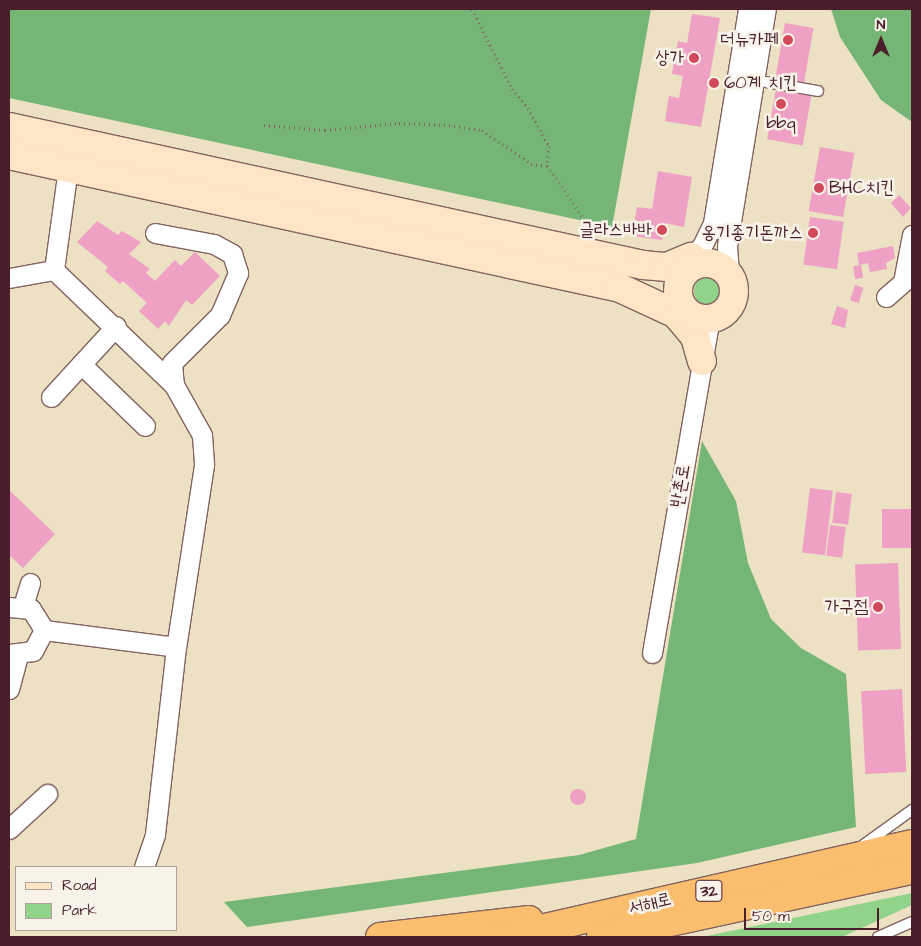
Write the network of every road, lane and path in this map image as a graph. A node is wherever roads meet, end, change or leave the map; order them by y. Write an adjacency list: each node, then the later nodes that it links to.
1 (472, 9): 9 (path)
2 (748, 9): 14 (street)
3 (766, 9): 4 (street)
4 (754, 80): 5 (lane); 16 (street)
5 (818, 91)
6 (264, 125): 9 (path)
7 (9, 127): 14 (street)
8 (9, 155): 10 (street)
9 (547, 166): 13 (path)
10 (68, 168): 15 (street); 18 (street)
11 (155, 233): 25 (street)
12 (912, 235): 19 (street)
13 (599, 239)
14 (695, 260): 16 (street); 20 (street)
15 (54, 270): 17 (street); 22 (street)
16 (729, 274): 21 (street)
17 (9, 278)
18 (620, 288): 20 (street); 23 (street)
19 (886, 297)
20 (680, 302): 21 (street)
21 (710, 318): 23 (street, 반촌로)
22 (116, 326): 24 (street); 25 (street)
23 (702, 361): 32 (street, 반촌로)
24 (81, 364): 26 (street); 27 (street)
25 (174, 385): 31 (street)
26 (51, 397)
27 (145, 426)
28 (30, 582): 29 (street)
29 (16, 606): 30 (street)
30 (44, 630): 31 (street); 33 (street)
31 (176, 647): 40 (street)
32 (652, 653)
33 (13, 655): 34 (street)
34 (9, 690)
35 (47, 794): 37 (street)
36 (912, 810): 39 (lane)
37 (9, 829)
38 (912, 844): 39 (highway, 서해로 / 32)
39 (841, 860): 42 (highway, 서해로 / 32)
40 (144, 866)
41 (912, 870): 46 (highway, 서해로 / 32)
42 (632, 908): 44 (highway); 45 (highway, 서해로 / 32)
43 (912, 922): 47 (lane)
44 (380, 937)
45 (506, 937)
46 (601, 937)
47 (878, 937)

